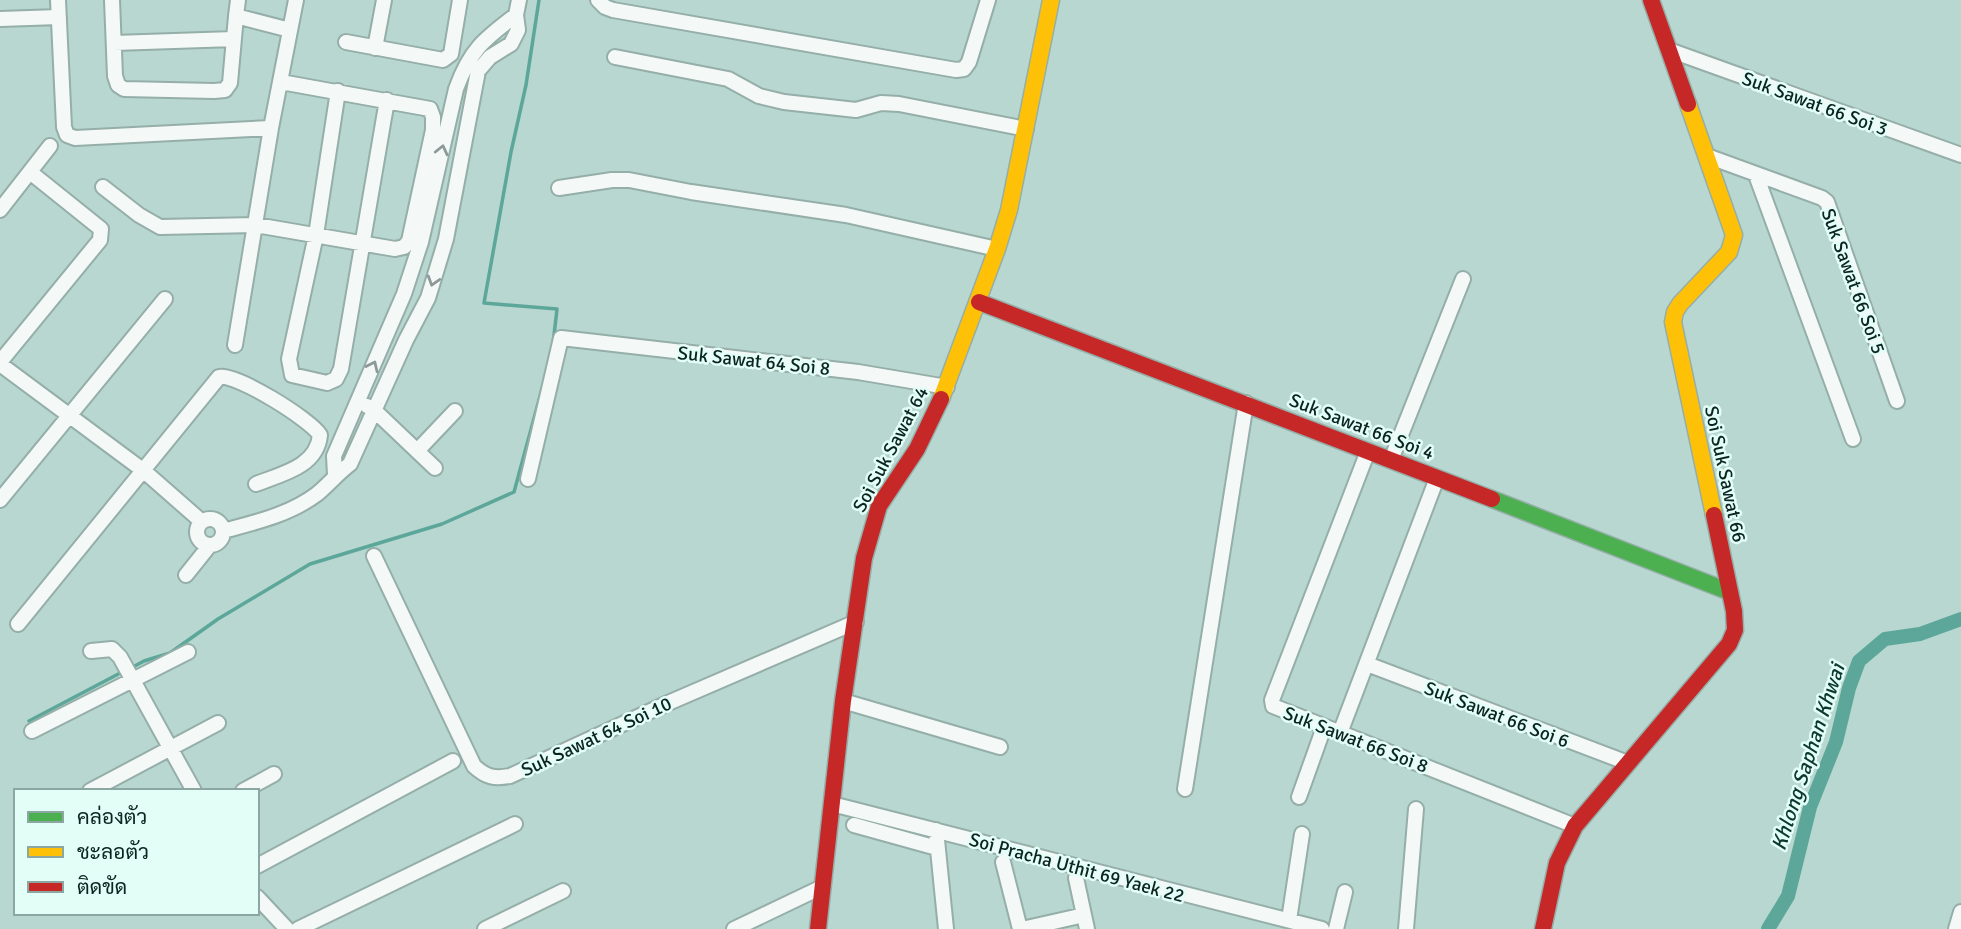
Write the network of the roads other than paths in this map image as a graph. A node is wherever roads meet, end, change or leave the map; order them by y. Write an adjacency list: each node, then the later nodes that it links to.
1 (58, 0): 13 (street)
2 (112, 0): 18 (street)
3 (238, 0): 12 (street)
4 (296, 0): 15 (street)
5 (384, 0): 19 (street)
6 (460, 0): 19 (street)
7 (519, 0): 22 (street)
8 (598, 0): 9 (street)
9 (988, 0)
10 (1049, 0): 27 (street, Soi Suk Sawat 64)
11 (1651, 0): 20 (street, Soi Suk Sawat 66)
12 (236, 16): 15 (street); 16 (street)
13 (59, 17): 14 (street); 26 (street)
14 (0, 19)
15 (290, 30): 23 (street)
16 (234, 39): 18 (street); 18 (street)
17 (346, 42): 19 (street)
18 (114, 43)
19 (375, 48)
20 (1669, 50): 29 (street, Suk Sawat 66 Soi 3); 30 (street, Soi Suk Sawat 66)
21 (615, 57): 27 (street)
22 (471, 70): 38 (street); 39 (street, one-way to 22)
23 (281, 82): 24 (street); 26 (street)
24 (338, 92): 25 (street); 37 (street)
25 (387, 100): 40 (street); 40 (street)
26 (271, 128): 36 (street)
27 (1026, 129): 41 (street, Soi Suk Sawat 64)
28 (50, 146): 31 (street)
29 (1961, 155)
30 (1707, 156): 32 (street, Suk Sawat 66 Soi 5); 74 (street, Soi Suk Sawat 66)
31 (30, 172): 35 (street); 48 (street)
32 (1756, 175): 50 (street, Suk Sawat 66 Soi 5); 56 (street)
33 (103, 187): 36 (street)
34 (559, 188): 41 (street)
35 (0, 210)
36 (256, 225): 37 (street); 47 (street)
37 (316, 235): 40 (street); 40 (street)
38 (446, 239): 39 (street); 46 (street, one-way to 46)
39 (421, 242): 45 (street)
40 (363, 243)
41 (997, 249): 44 (street, Soi Suk Sawat 64)
42 (1463, 279): 61 (street)
43 (165, 299): 55 (street)
44 (979, 302): 49 (street, Soi Suk Sawat 64); 52 (street, Suk Sawat 66 Soi 4)
45 (400, 303): 46 (street); 51 (street, one-way to 45)
46 (421, 313): 53 (street)
47 (235, 345)
48 (0, 363): 55 (street)
49 (947, 387): 66 (street, Suk Sawat 64 Soi 8); 75 (street, Soi Suk Sawat 64)
50 (1897, 401)
51 (356, 402): 53 (street); 57 (street)
52 (1246, 403): 60 (street, Suk Sawat 66 Soi 4); 94 (street)
53 (374, 410): 58 (street); 59 (street)
54 (455, 411): 59 (street)
55 (69, 416): 63 (street); 68 (street)
56 (1853, 439)
57 (339, 443): 58 (street); 64 (street)
58 (355, 451): 64 (street)
59 (417, 451): 62 (street)
60 (1368, 452): 61 (street, Suk Sawat 66 Soi 4); 83 (street, Suk Sawat 66 Soi 8)
61 (1391, 460): 65 (street, Suk Sawat 66 Soi 4)
62 (435, 468)
63 (144, 471): 67 (street); 69 (street); 76 (street)
64 (335, 475): 70 (street)
65 (1437, 478): 74 (street, Suk Sawat 66 Soi 4); 79 (street)
66 (528, 480)
67 (256, 484)
68 (0, 500)
69 (201, 522): 70 (street); 71 (street)
70 (223, 531): 71 (street)
71 (211, 545): 73 (street)
72 (374, 556): 75 (street, Suk Sawat 64 Soi 10)
73 (186, 575)
74 (1730, 592): 89 (street, Soi Suk Sawat 66)
75 (856, 622): 81 (street, Soi Suk Sawat 64)
76 (18, 624)
77 (91, 651): 80 (street)
78 (188, 652): 80 (street)
79 (1367, 664): 85 (street); 89 (street, Suk Sawat 66 Soi 6)
80 (128, 669): 84 (street); 87 (street)
81 (844, 701): 86 (street); 96 (street, Soi Suk Sawat 64)
82 (218, 723): 87 (street)
83 (1324, 727): 85 (street, Suk Sawat 66 Soi 8); 95 (street)
84 (32, 731)
85 (1340, 733): 100 (street, Suk Sawat 66 Soi 8)
86 (1000, 747)
87 (172, 748): 91 (street); 92 (street)
88 (453, 761): 105 (street)
89 (1628, 763): 100 (street, Soi Suk Sawat 66)
90 (274, 774): 93 (street)
91 (94, 789)
92 (193, 789)
93 (247, 789)
94 (1185, 789)
95 (1299, 797)
96 (832, 804): 101 (street, Soi Pracha Uthit 69 Yaek 22); 107 (street, Soi Suk Sawat 64)
97 (1416, 809): 123 (street)
98 (515, 824): 115 (street)
99 (854, 825): 103 (street)
100 (1575, 826): 124 (street, Soi Suk Sawat 66)
101 (936, 830): 103 (street); 112 (street, Soi Pracha Uthit 69 Yaek 22)
102 (1302, 834): 112 (street)
103 (937, 848): 119 (street)
104 (1003, 862): 120 (street)
105 (259, 865)
106 (1076, 878): 113 (street)
107 (822, 887): 117 (street); 118 (street, Soi Suk Sawat 64)
108 (563, 891): 116 (street)
109 (1345, 892): 122 (street)
110 (259, 899): 114 (street)
111 (1961, 912): 125 (street)
112 (1289, 920): 121 (street, Soi Pracha Uthit 69 Yaek 22)
113 (1085, 922): 120 (street)
114 (287, 929)
115 (298, 929)
116 (485, 929)
117 (734, 929)
118 (818, 929)
119 (946, 929)
120 (1021, 929)
121 (1322, 929)
122 (1336, 929)
123 (1406, 929)
124 (1544, 929)
125 (1956, 929)

